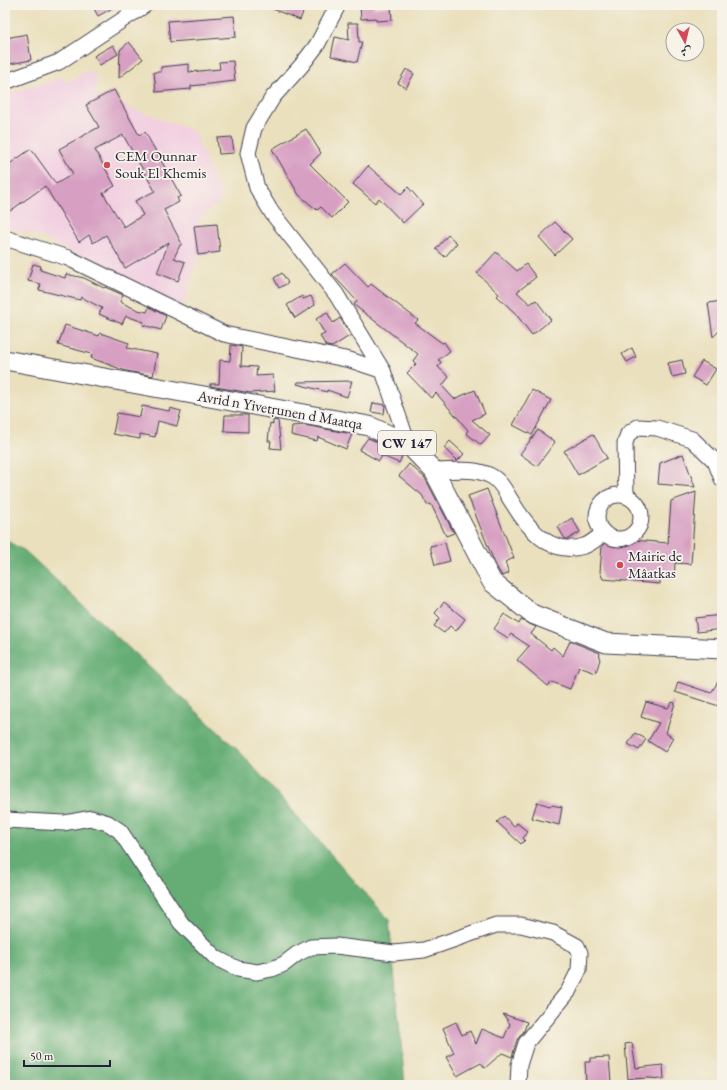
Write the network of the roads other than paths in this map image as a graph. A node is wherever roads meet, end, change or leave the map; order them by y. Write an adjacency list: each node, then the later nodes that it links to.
1 (145, 5): 3 (street)
2 (338, 5): 6 (street)
3 (5, 82)
4 (5, 238): 6 (street)
5 (5, 360): 7 (main road, Avrid n Yivetṛunen d Maatqa / CW 147)
6 (383, 371): 7 (street)
7 (408, 444): 8 (main road, Avrid n Yivetṛunen d Maatqa / CW 147)
8 (434, 471): 11 (street); 12 (main road, Avrid n Yivetṛunen d Maatqa / CW 147)
9 (722, 479): 10 (street)
10 (626, 496): 11 (street); 11 (street)
11 (604, 532)
12 (722, 649)
13 (5, 820): 14 (street)
14 (518, 1085)

